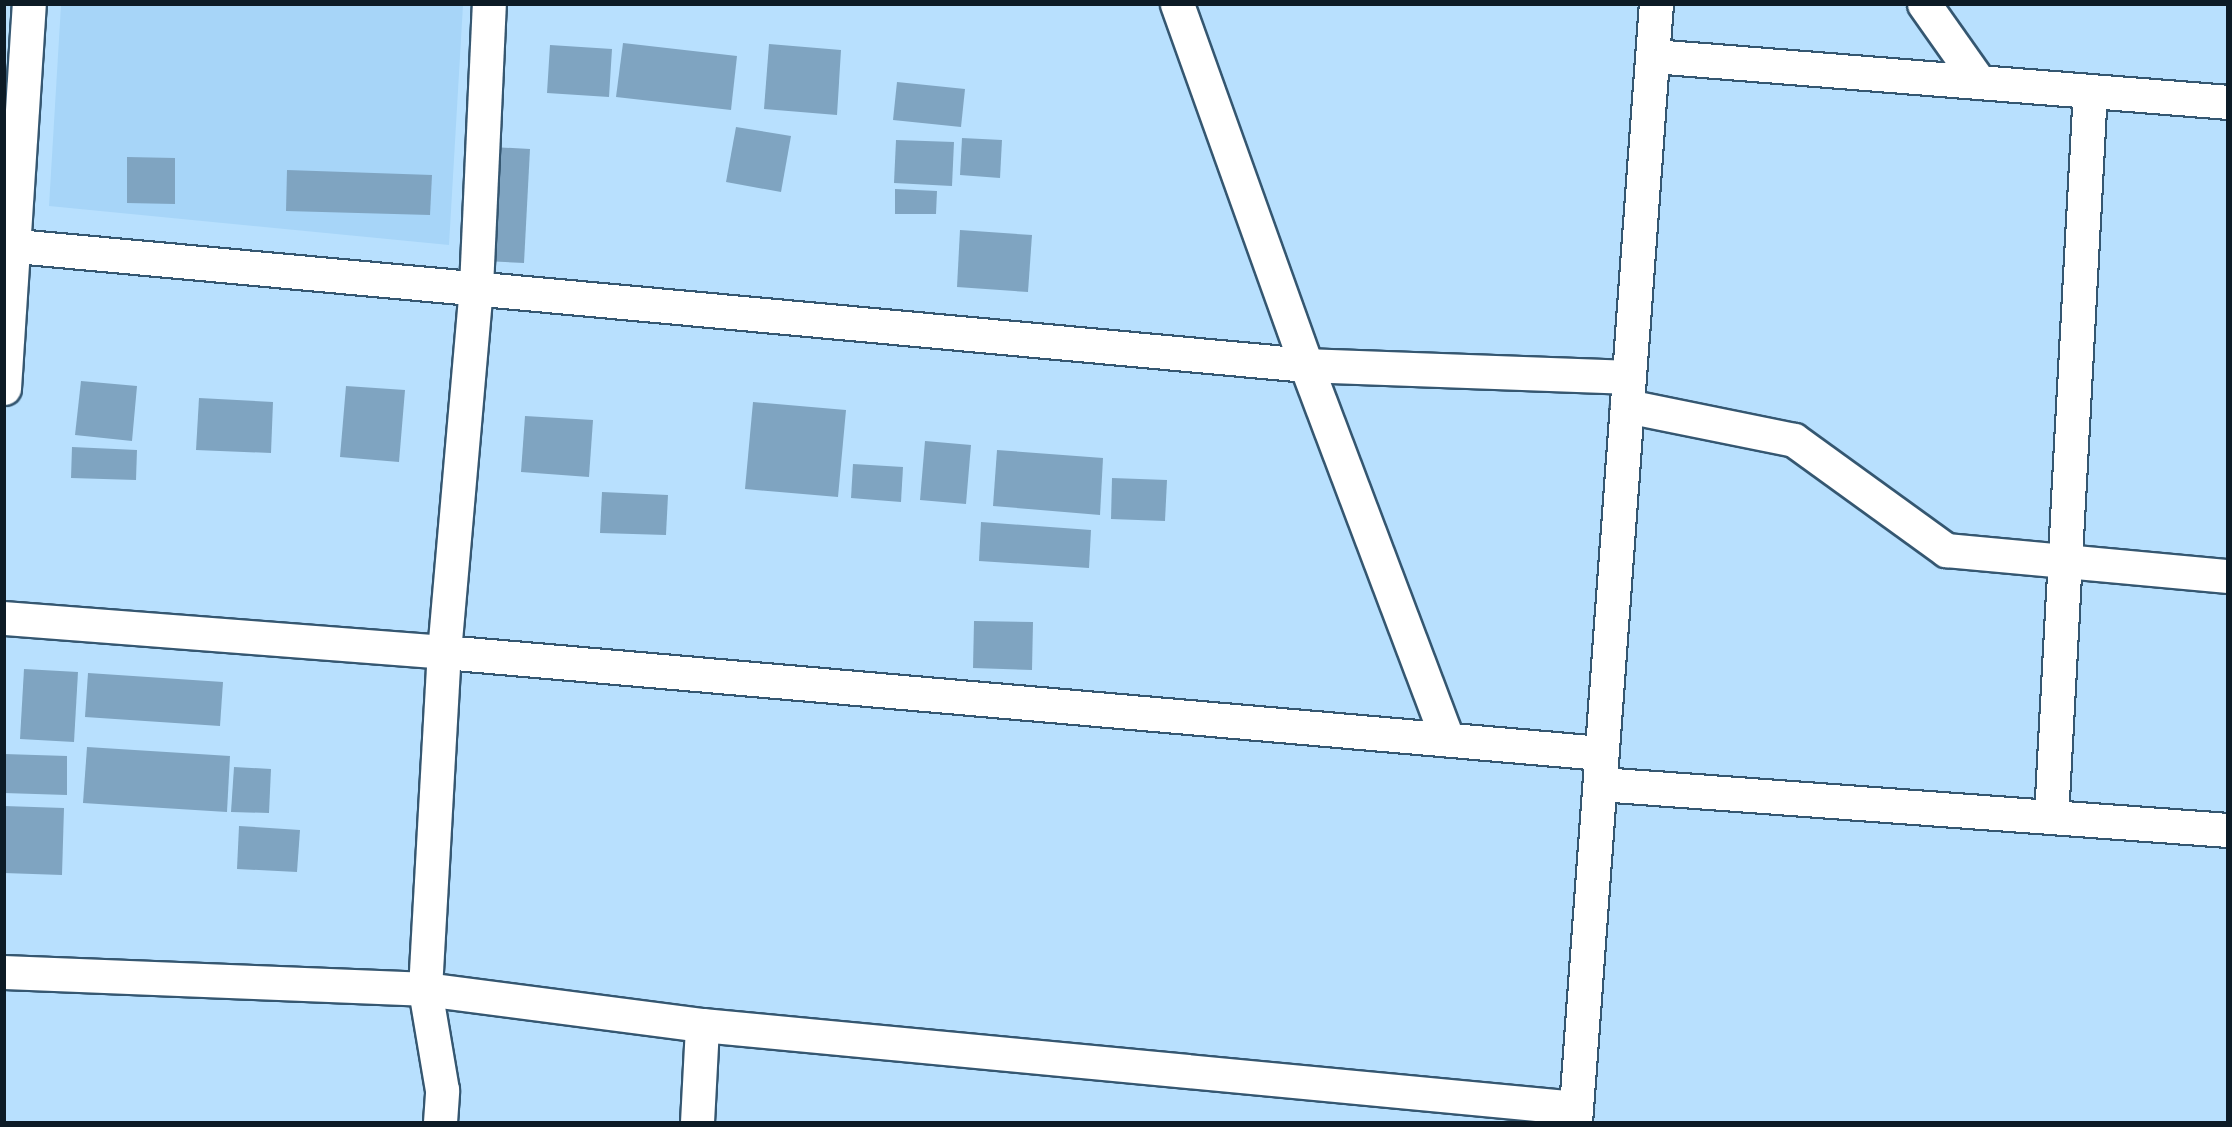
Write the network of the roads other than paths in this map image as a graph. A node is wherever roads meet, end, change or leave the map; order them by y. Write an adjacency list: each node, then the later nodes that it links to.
1 (29, 4): 10 (street)
2 (489, 4): 11 (street)
3 (1177, 4): 12 (street)
4 (1656, 4): 6 (street)
5 (1924, 4): 7 (street)
6 (1653, 56): 7 (street); 14 (street)
7 (1979, 82): 8 (street)
8 (2090, 91): 9 (street); 15 (street)
9 (2228, 102)
10 (16, 246): 11 (street); 13 (street)
11 (476, 287): 12 (street); 18 (street)
12 (1306, 365): 14 (street); 19 (street)
13 (4, 388)
14 (1628, 392): 15 (street); 20 (street)
15 (2065, 560): 16 (street); 21 (street)
16 (2228, 576)
17 (4, 618): 18 (street)
18 (444, 652): 19 (street); 24 (street)
19 (1447, 739): 20 (street)
20 (1600, 768): 21 (street); 26 (street)
21 (2051, 817): 22 (street)
22 (2228, 830)
23 (4, 972): 24 (street)
24 (425, 989): 25 (street); 27 (street)
25 (702, 1025): 26 (street); 28 (street)
26 (1576, 1115)
27 (440, 1122)
28 (697, 1122)

